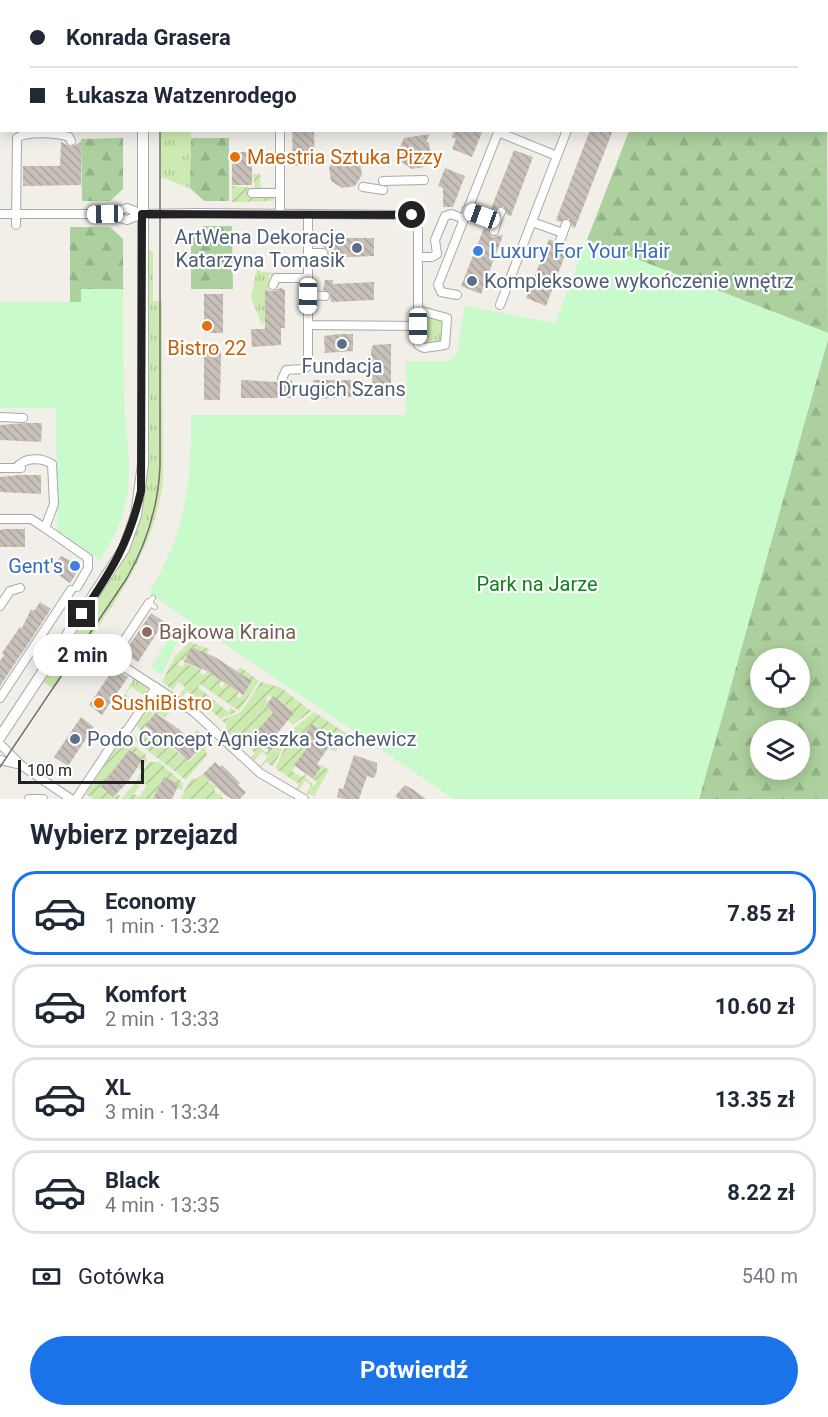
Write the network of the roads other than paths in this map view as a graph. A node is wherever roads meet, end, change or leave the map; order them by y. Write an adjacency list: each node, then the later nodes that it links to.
1 (143, 132): 14 (street)
2 (280, 132): 10 (street)
3 (498, 132): 17 (street)
4 (500, 132): 7 (street)
5 (566, 132): 7 (street)
6 (71, 141): 13 (street)
7 (557, 156): 18 (street)
8 (424, 180): 9 (street)
9 (363, 187)
10 (280, 193): 11 (street); 15 (street)
11 (252, 194)
12 (0, 214): 13 (street)
13 (16, 214): 14 (street); 19 (street)
14 (142, 214): 15 (street); 45 (street)
15 (280, 214): 16 (street)
16 (308, 214): 22 (street); 24 (street)
17 (466, 215): 20 (street); 24 (street); 27 (street)
18 (532, 222): 21 (street); 30 (street)
19 (16, 225)
20 (494, 231)
21 (559, 243)
22 (308, 253): 23 (street); 25 (street)
23 (323, 253)
24 (418, 257): 31 (street)
25 (308, 278): 26 (street); 28 (street)
26 (273, 285)
27 (457, 295)
28 (308, 296): 29 (street); 32 (street)
29 (325, 296)
30 (500, 305)
31 (418, 310): 33 (street); 33 (street)
32 (308, 325): 33 (street); 34 (street)
33 (418, 326)
34 (282, 379)
35 (0, 417): 36 (street)
36 (23, 417)
37 (0, 468): 39 (street)
38 (0, 519): 39 (street)
39 (45, 528): 44 (street)
40 (20, 588): 42 (street)
41 (152, 603): 43 (street)
42 (0, 606)
43 (156, 687): 53 (street); 54 (street)
44 (0, 698)
45 (0, 737)
46 (0, 744): 48 (street)
47 (0, 760): 48 (street)
48 (21, 765): 49 (street)
49 (58, 795): 52 (street)
50 (28, 799): 51 (street)
51 (43, 799)
52 (71, 799)
53 (76, 799)
54 (304, 799)

